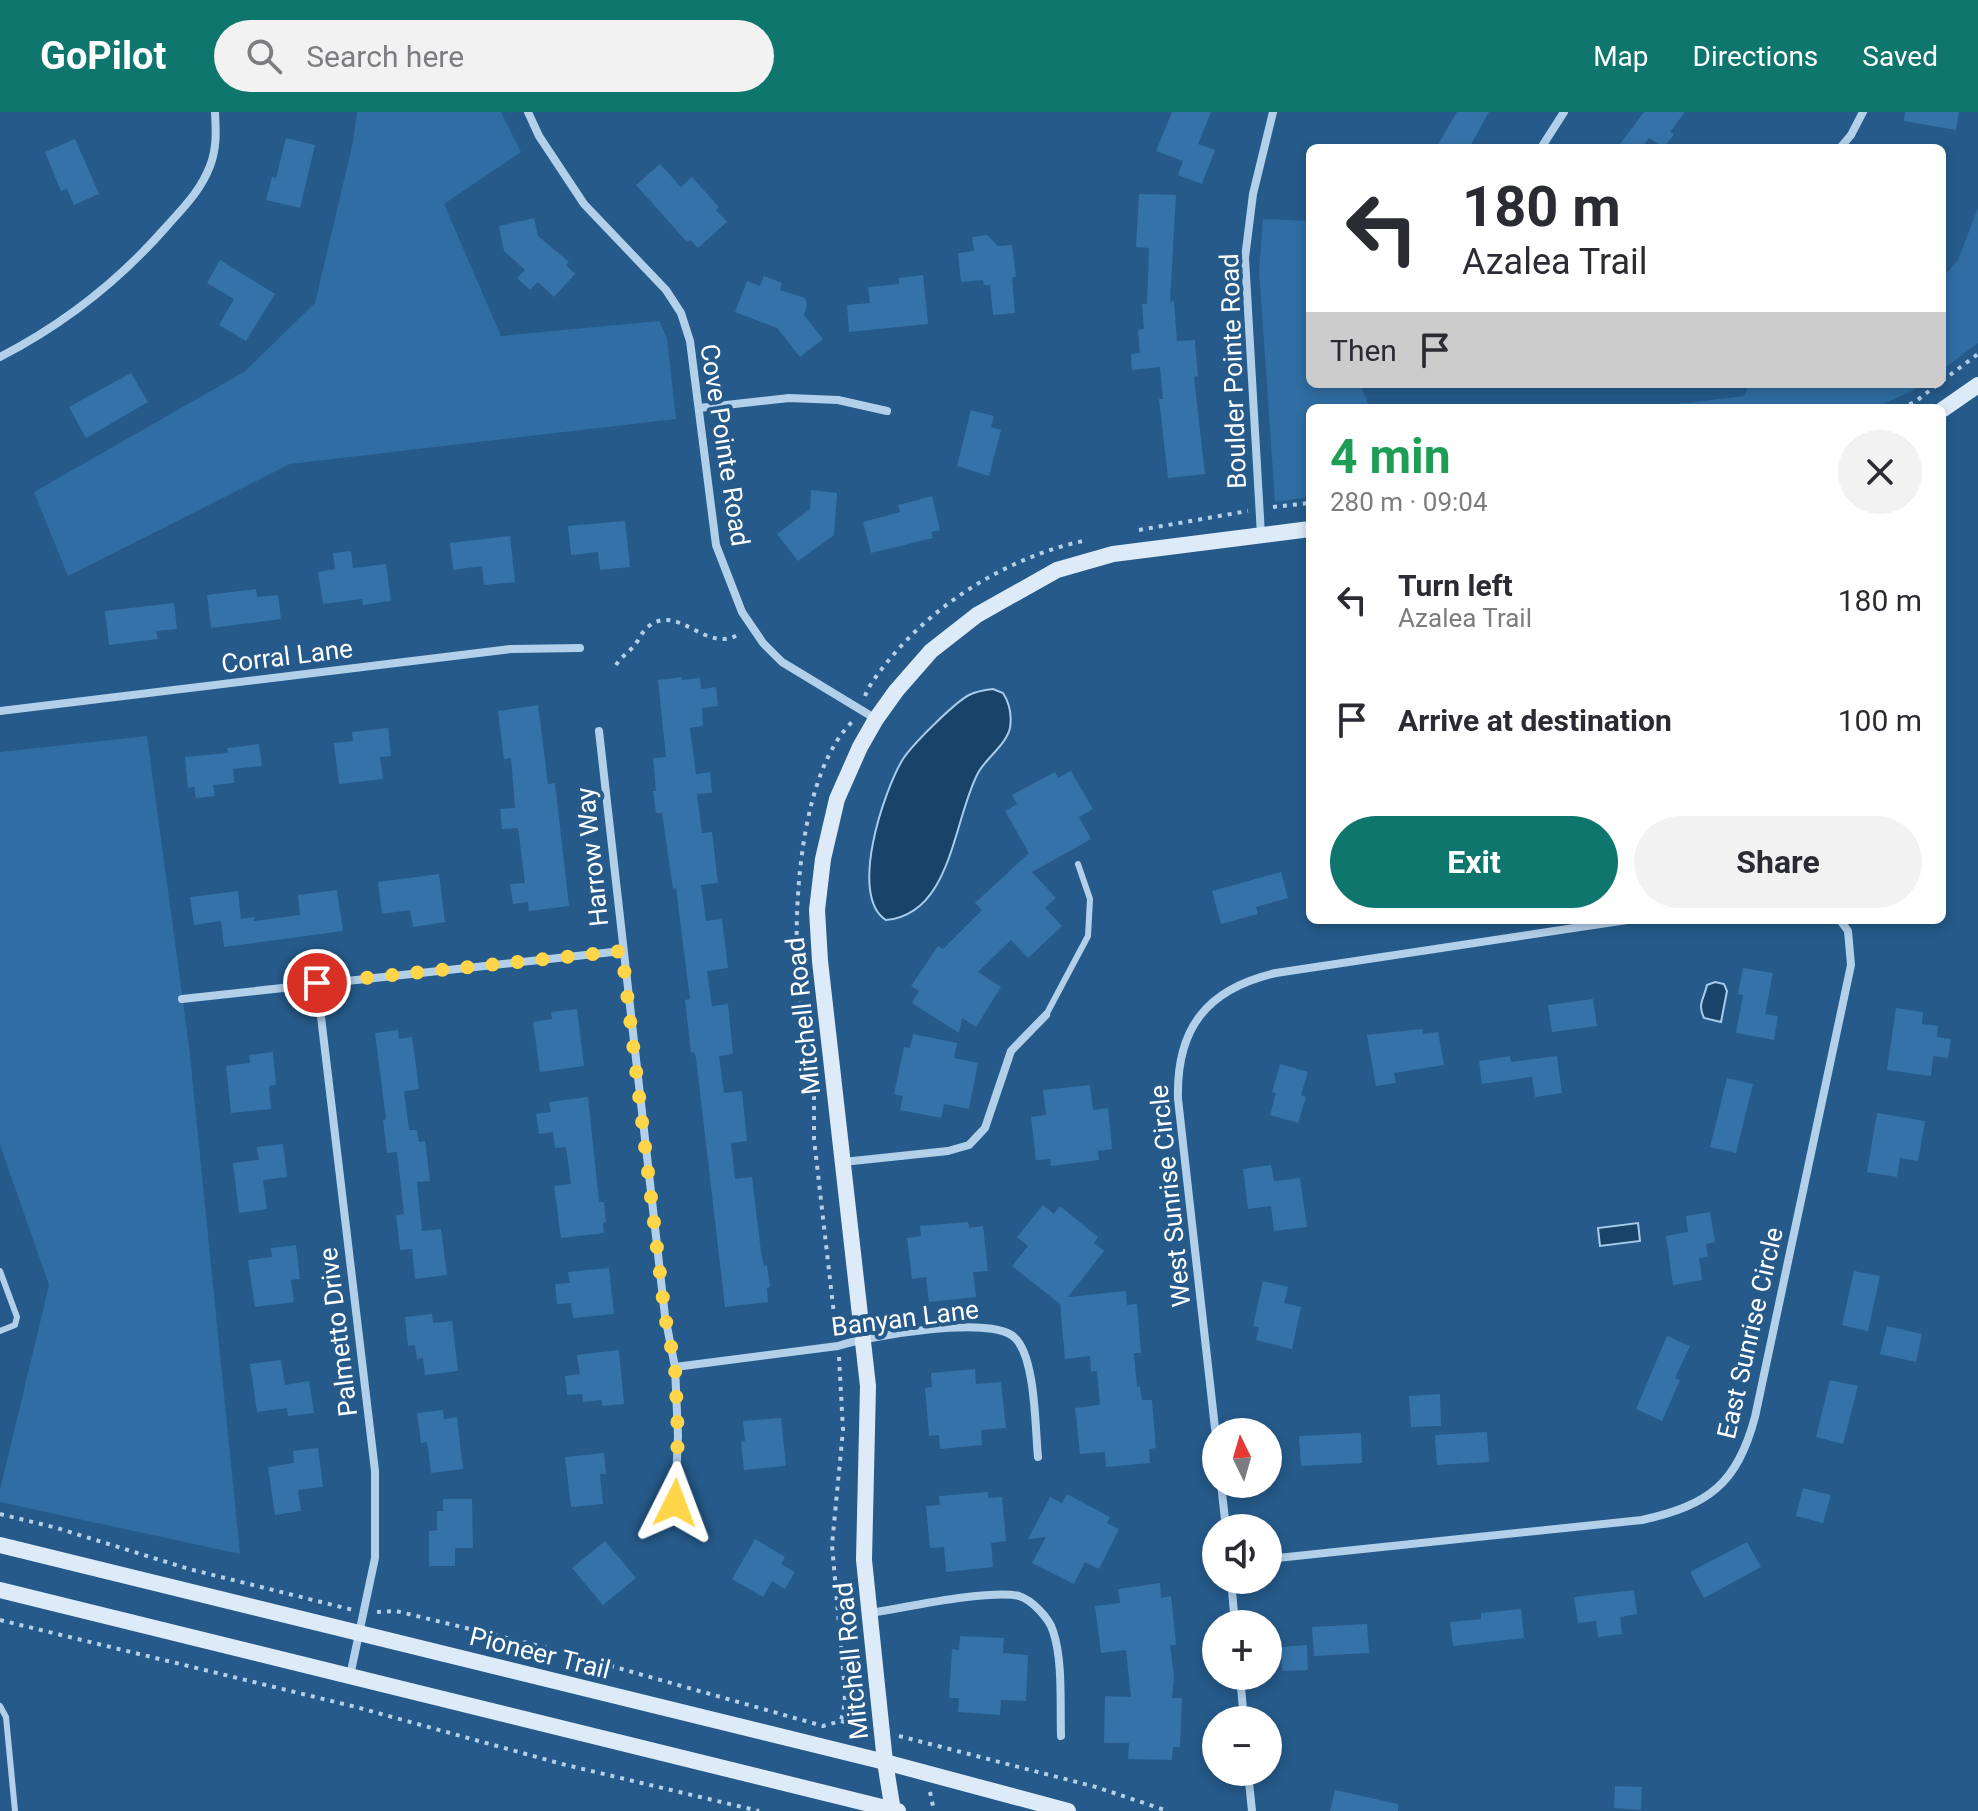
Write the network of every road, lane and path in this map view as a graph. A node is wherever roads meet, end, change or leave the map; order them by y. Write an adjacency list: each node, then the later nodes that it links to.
1 (215, 112): 9 (street)
2 (528, 112): 15 (street, Cove Pointe Road)
3 (1273, 112): 18 (street, Boulder Pointe Road)
4 (1564, 112): 6 (street)
5 (1863, 112): 7 (street)
6 (1544, 144)
7 (1843, 144)
8 (1978, 354): 10 (path)
9 (0, 357)
10 (1946, 378)
11 (1978, 385): 14 (main road)
12 (1933, 388): 13 (path)
13 (1910, 404)
14 (1946, 407)
15 (699, 408): 16 (street); 23 (street, Cove Pointe Road)
16 (887, 411)
17 (1306, 503): 18 (path)
18 (1258, 509): 20 (path); 21 (street, Boulder Pointe Road)
19 (1306, 529): 21 (main road, Mitchell Road)
20 (1138, 531)
21 (1261, 535): 27 (main road, Mitchell Road)
22 (1095, 539): 27 (path)
23 (750, 623): 25 (path); 27 (street, Cove Pointe Road)
24 (580, 648): 26 (street, Corral Lane)
25 (616, 665)
26 (0, 711)
27 (870, 715): 36 (main road, Mitchell Road); 40 (path)
28 (599, 731): 32 (street, Harrow Way)
29 (1078, 864): 35 (lane)
30 (1599, 924): 42 (street, West Sunrise Circle)
31 (1843, 924): 47 (street, East Sunrise Circle)
32 (622, 951): 33 (street); 41 (street, Harrow Way)
33 (317, 983): 34 (street); 49 (street, Palmetto Drive)
34 (182, 999)
35 (1046, 1015): 36 (street)
36 (843, 1162): 39 (main road, Mitchell Road)
37 (0, 1271): 38 (lane)
38 (0, 1331)
39 (862, 1339): 40 (street, Banyan Lane); 43 (street, Banyan Lane); 50 (main road, Mitchell Road)
40 (838, 1346): 41 (street, Banyan Lane); 55 (path)
41 (675, 1367): 44 (street, Harrow Way)
42 (1214, 1418)
43 (1038, 1457)
44 (675, 1503)
45 (0, 1514): 49 (path)
46 (0, 1545): 52 (main road, Pioneer Trail)
47 (1282, 1558)
48 (0, 1590): 53 (main road)
49 (363, 1613): 52 (street, Palmetto Drive); 55 (path)
50 (869, 1613): 56 (main road, Mitchell Road); 57 (street)
51 (0, 1620): 61 (path)
52 (360, 1633): 53 (street, Palmetto Drive); 58 (main road, Pioneer Trail)
53 (350, 1676): 62 (main road)
54 (0, 1706): 60 (lane)
55 (841, 1721): 56 (path)
56 (882, 1732): 58 (main road, Mitchell Road); 64 (path)
57 (1061, 1736)
58 (885, 1762): 62 (main road, Mitchell Road); 63 (main road, Pioneer Trail)
59 (1249, 1786): 65 (street)
60 (15, 1811)
61 (759, 1811)
62 (895, 1811)
63 (1068, 1811)
64 (1168, 1811)
65 (1252, 1811)

